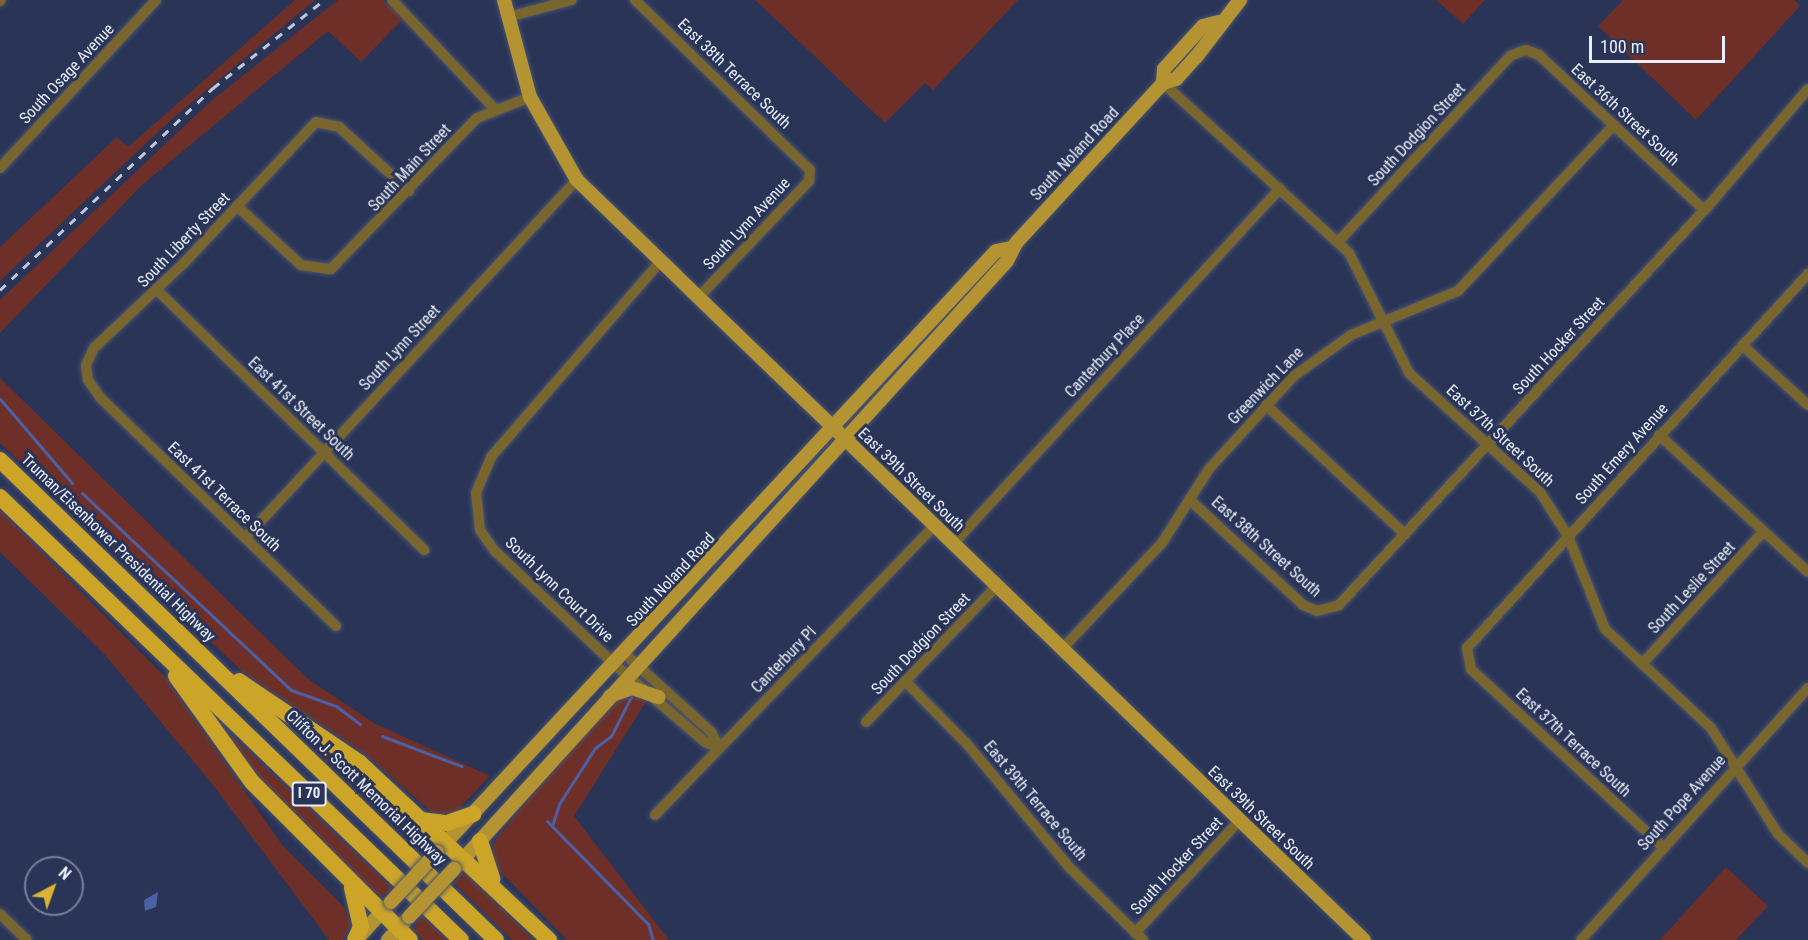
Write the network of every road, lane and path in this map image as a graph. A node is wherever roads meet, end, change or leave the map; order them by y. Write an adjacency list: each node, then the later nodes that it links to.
1 (156, 0): 14 (street, South Osage Avenue)
2 (392, 0): 12 (street)
3 (504, 0): 7 (main road, East 39th Street South)
4 (572, 0): 7 (street)
5 (635, 0): 15 (street, East 38th Terrace South)
6 (1240, 0): 9 (main road, South Noland Road)
7 (508, 16): 11 (main road, East 39th Street South)
8 (1520, 51): 13 (street, East 36th Street South); 21 (street, South Dodgion Street)
9 (1163, 83): 17 (street, East 37th Street South); 22 (main road, South Noland Road)
10 (1805, 90): 20 (street, South Hocker Street)
11 (530, 97): 12 (street, South Main Street); 16 (main road, East 39th Street South)
12 (493, 107): 18 (street, South Main Street)
13 (1614, 125): 20 (street, East 36th Street South); 27 (street, Greenwich Lane)
14 (0, 168)
15 (810, 170): 26 (street, South Lynn Avenue)
16 (577, 180): 23 (main road, East 39th Street South); 37 (street, South Lynn Street)
17 (1280, 189): 21 (street, East 37th Street South); 46 (street, Canterbury Place)
18 (409, 191): 19 (street, South Main Street); 19 (street, South Liberty Street)
19 (237, 206): 25 (street, South Liberty Street)
20 (1704, 210): 36 (street, South Hocker Street)
21 (1338, 242): 27 (street, East 37th Street South)
22 (1012, 248): 28 (main road, South Noland Road); 30 (main road, South Noland Road)
23 (661, 261): 26 (main road, East 39th Street South); 57 (street, South Lynn Court Drive)
24 (1808, 274): 29 (street, South Emery Avenue)
25 (157, 290): 31 (street, South Liberty Street); 37 (street, East 41st Street South)
26 (699, 297): 34 (main road, East 39th Street South)
27 (1383, 324): 32 (street, Greenwich Lane); 36 (street, East 37th Street South)
28 (916, 338): 30 (main road); 34 (main road, South Noland Road)
29 (1742, 345): 33 (street); 35 (street, South Emery Avenue)
30 (928, 348): 34 (main road, South Noland Road)
31 (92, 388): 45 (street, East 41st Terrace South)
32 (1266, 405): 40 (street, Greenwich Lane); 43 (street)
33 (1808, 405)
34 (839, 433): 41 (main road, East 39th Street South); 54 (main road, South Noland Road); 59 (main road, South Noland Road)
35 (1659, 435): 42 (street); 44 (street, South Emery Avenue)
36 (1488, 444): 43 (street, South Hocker Street); 44 (street, East 37th Street South)
37 (324, 453): 45 (street, South Lynn Street); 47 (street, East 41st Street South)
38 (0, 460): 56 (highway, Truman/Eisenhower Presidential Highway / I 70)
39 (0, 496): 52 (highway, I 70)
40 (1189, 499): 50 (street, East 38th Street South); 53 (street, Greenwich Lane)
41 (935, 525): 46 (main road, East 39th Street South); 65 (street, Canterbury Pl)
42 (1763, 532): 48 (street); 58 (street, South Leslie Street)
43 (1405, 534): 50 (street, South Hocker Street)
44 (1568, 536): 55 (street, South Emery Avenue); 58 (street, East 37th Street South)
45 (246, 537): 51 (street, East 41st Terrace South)
46 (953, 544): 49 (main road, East 39th Street South)
47 (424, 550)
48 (1808, 572)
49 (997, 586): 53 (main road, East 39th Street South); 60 (street, South Dodgion Street)
50 (1326, 611)
51 (336, 626)
52 (157, 648): 76 (highway); 84 (highway, I 70)
53 (1062, 650): 70 (main road, East 39th Street South)
54 (624, 653): 57 (main road, South Noland Road); 59 (street, South Lynn Court Drive)
55 (1466, 659): 72 (street, East 37th Terrace South)
56 (210, 663): 69 (highway); 85 (highway, Clifton J. Scott Memorial Highway / I 70)
57 (614, 664): 59 (street, South Lynn Court Drive); 67 (main road, South Noland Road)
58 (1642, 664): 66 (street, East 37th Street South)
59 (633, 668): 62 (street, South Lynn Court Drive); 63 (main road, South Noland Road); 65 (street, South Lynn Court Drive)
60 (905, 681): 64 (street, South Dodgion Street); 81 (street, East 39th Terrace South)
61 (1808, 688): 66 (street, South Pope Avenue)
62 (658, 697): 63 (main road); 65 (street, South Lynn Court Drive)
63 (605, 698): 71 (main road, South Noland Road)
64 (866, 722)
65 (720, 748): 68 (street, Canterbury Pl)
66 (1738, 765): 72 (street, South Pope Avenue); 74 (street, East 37th Street South)
67 (473, 814): 69 (highway); 73 (main road, South Noland Road)
68 (655, 815)
69 (421, 820): 73 (highway)
70 (1240, 820): 81 (street, South Hocker Street); 87 (main road, East 39th Street South)
71 (480, 841): 75 (main road, South Noland Road); 77 (highway)
72 (1663, 847): 88 (street, South Pope Avenue)
73 (441, 848): 75 (highway); 78 (main road, South Noland Road, bridge)
74 (1808, 863)
75 (459, 864): 77 (highway); 80 (main road, South Noland Road, bridge)
76 (352, 887): 78 (highway); 83 (highway)
77 (501, 892): 86 (highway)
78 (385, 908): 80 (highway); 83 (main road, South Noland Road)
79 (0, 914): 82 (street)
80 (401, 932)
81 (1139, 937)
82 (27, 940)
83 (356, 940)
84 (461, 940)
85 (496, 940)
86 (549, 940)
87 (1364, 940)
88 (1581, 940)

